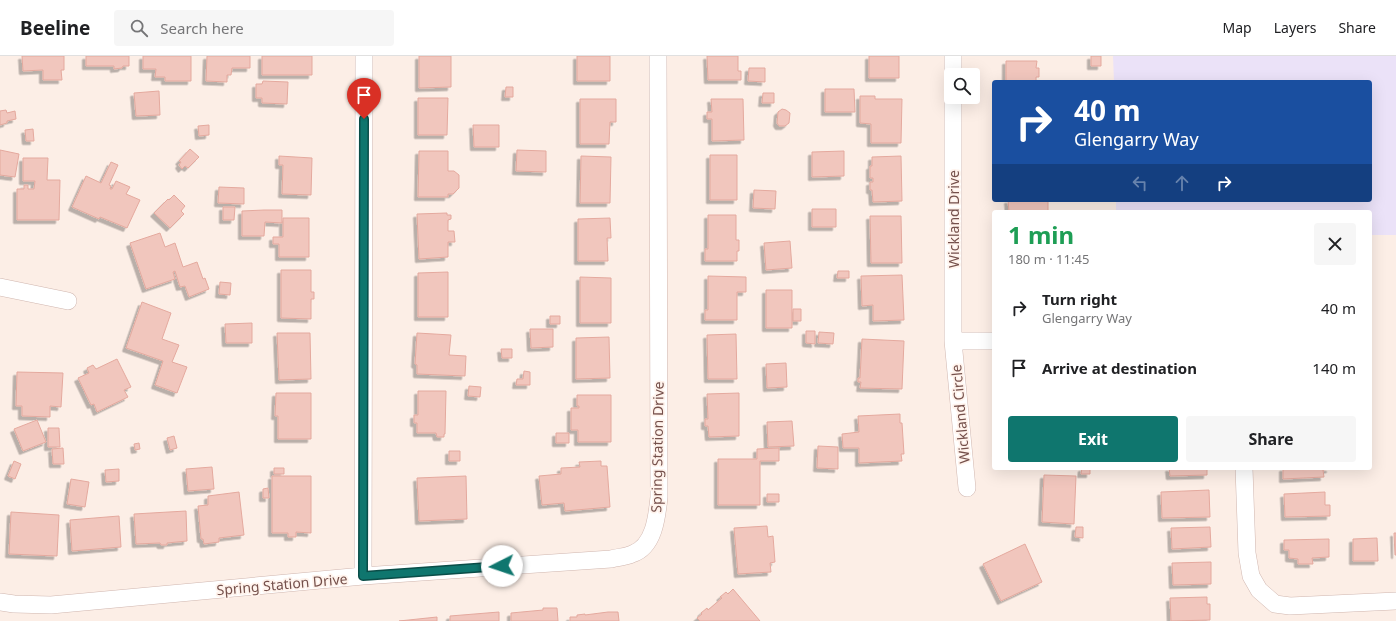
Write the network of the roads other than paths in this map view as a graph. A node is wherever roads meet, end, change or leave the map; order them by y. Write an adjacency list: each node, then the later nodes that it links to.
1 (364, 56): 12 (street)
2 (658, 56): 12 (street, Spring Station Drive)
3 (953, 56): 4 (street)
4 (953, 68)
5 (953, 104): 8 (street, Wickland Drive)
6 (0, 287): 7 (street)
7 (68, 301)
8 (953, 341): 9 (street); 11 (street, Wickland Circle)
9 (992, 341)
10 (1244, 470): 13 (street)
11 (967, 488)
12 (363, 576): 14 (street, Spring Station Drive)
13 (1396, 601)
14 (0, 602)

